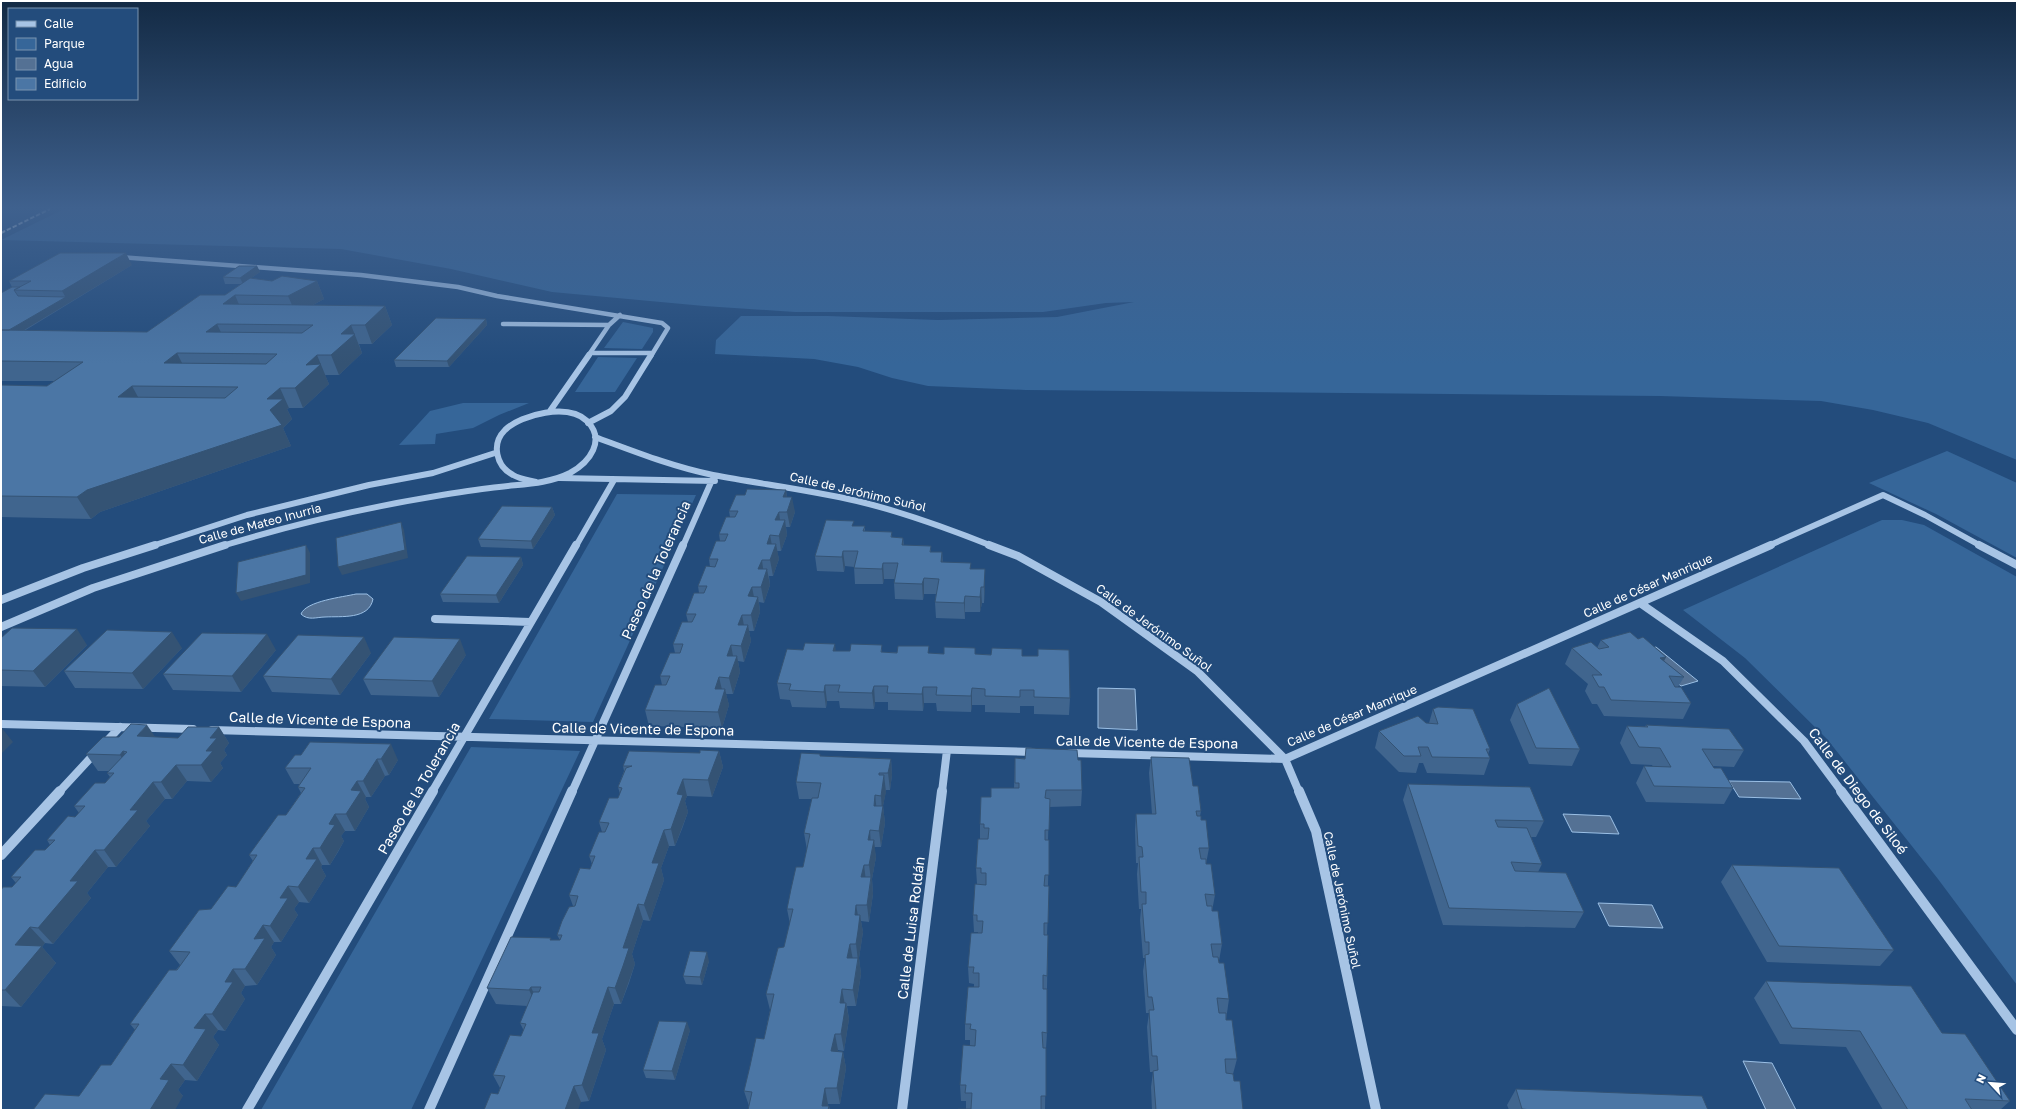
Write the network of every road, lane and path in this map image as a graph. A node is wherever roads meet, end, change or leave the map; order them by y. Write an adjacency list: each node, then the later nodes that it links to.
1 (166, 261): 2 (street)
2 (620, 315): 4 (street); 6 (street)
3 (503, 324): 4 (street)
4 (610, 325): 5 (street)
5 (590, 353): 6 (street); 7 (street)
6 (653, 353): 8 (street)
7 (550, 411): 8 (street); 10 (street)
8 (588, 424): 9 (street)
9 (596, 437): 11 (street); 15 (street, Calle de Jerónimo Suñol)
10 (495, 453): 14 (street); 17 (street, Calle de Mateo Inurria)
11 (560, 478): 12 (street, Calle de Jerónimo Suñol); 14 (street)
12 (614, 480): 13 (street, Calle de Jerónimo Suñol); 20 (street, Paseo de la Tolerancia)
13 (712, 480): 15 (street, Calle de Jerónimo Suñol); 25 (street, Paseo de la Tolerancia)
14 (536, 482): 21 (street, Calle de Mateo Inurria)
15 (777, 485): 29 (street, Calle de Jerónimo Suñol)
16 (2017, 564): 18 (street, Calle de César Manrique)
17 (1, 600)
18 (1640, 603): 29 (street, Calle de César Manrique); 31 (street, Calle de Diego de Siloé)
19 (435, 619): 20 (street)
20 (530, 622): 24 (street, Paseo de la Tolerancia)
21 (1, 627)
22 (1, 724): 23 (street, Calle de Vicente de Espona)
23 (120, 727): 24 (street, Calle de Vicente de Espona); 30 (street)
24 (465, 737): 25 (street, Calle de Vicente de Espona); 32 (street, Paseo de la Tolerancia)
25 (594, 740): 26 (street, Calle de Vicente de Espona); 33 (street, Paseo de la Tolerancia)
26 (947, 750): 27 (street, Calle de Vicente de Espona); 34 (street, Calle de Luisa Roldán)
27 (1042, 752)
28 (1057, 752): 29 (street, Calle de Vicente de Espona)
29 (1285, 759): 35 (street, Calle de Jerónimo Suñol)
30 (1, 855)
31 (2017, 1030)
32 (248, 1110)
33 (430, 1110)
34 (902, 1110)
35 (1376, 1110)

